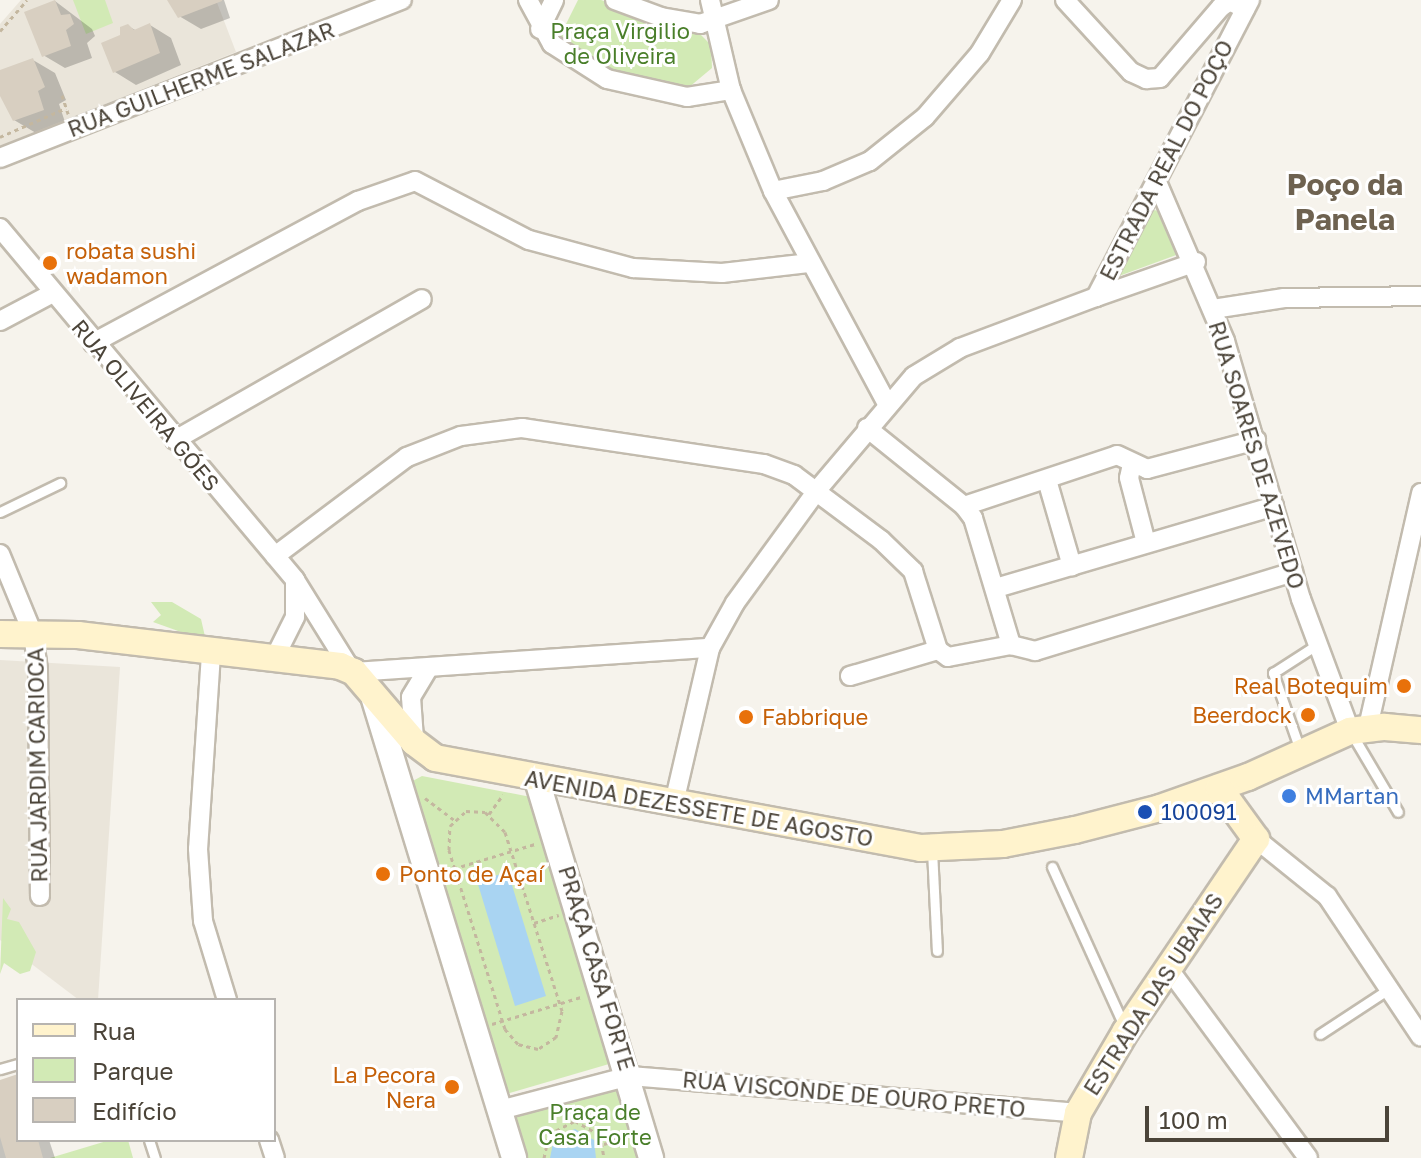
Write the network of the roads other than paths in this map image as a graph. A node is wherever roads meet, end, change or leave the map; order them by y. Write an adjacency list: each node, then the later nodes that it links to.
1 (402, 0): 13 (street, RUA GUILHERME SALAZAR)
2 (528, 0): 11 (street)
3 (554, 0): 11 (street)
4 (615, 0): 10 (street)
5 (710, 0): 10 (street)
6 (769, 0): 10 (street)
7 (1012, 0): 15 (street)
8 (1065, 0): 9 (street)
9 (1247, 4): 14 (street, ESTRADA REAL DO POÇO)
10 (713, 22): 12 (street)
11 (540, 29): 12 (street)
12 (731, 90): 15 (street)
13 (0, 158)
14 (1157, 182): 17 (street, RUA SOARES DE AZEVEDO); 21 (street, ESTRADA REAL DO POÇO)
15 (773, 191): 18 (street)
16 (0, 228): 19 (street, RUA OLIVEIRA GÓES)
17 (1196, 262): 21 (street); 23 (street, RUA SOARES DE AZEVEDO)
18 (810, 263): 25 (street); 26 (street)
19 (51, 294): 24 (street); 25 (street, RUA OLIVEIRA GÓES)
20 (1421, 296): 23 (street)
21 (1096, 297): 26 (street, ESTRADA REAL DO POÇO)
22 (422, 299): 28 (street)
23 (1213, 309): 29 (street, RUA SOARES DE AZEVEDO)
24 (0, 321)
25 (93, 343): 28 (street, RUA OLIVEIRA GÓES)
26 (887, 404): 27 (street, ESTRADA REAL DO POÇO)
27 (867, 428): 33 (street, ESTRADA REAL DO POÇO); 35 (street)
28 (175, 440): 41 (street, RUA OLIVEIRA GÓES)
29 (1256, 440): 30 (street); 36 (street, RUA SOARES DE AZEVEDO)
30 (1132, 464): 31 (street); 39 (street)
31 (1047, 480): 35 (street); 42 (street)
32 (60, 483): 37 (lane)
33 (818, 489): 41 (street); 50 (street, ESTRADA REAL DO POÇO); 51 (street)
34 (1421, 493): 38 (street)
35 (964, 506): 45 (street)
36 (1274, 506): 39 (street); 43 (street, RUA SOARES DE AZEVEDO)
37 (0, 512)
38 (1417, 529): 57 (street)
39 (1146, 543): 42 (street)
40 (0, 554): 47 (street)
41 (275, 556): 44 (street, RUA OLIVEIRA GÓES)
42 (1072, 566): 45 (street)
43 (1293, 572): 48 (street, RUA SOARES DE AZEVEDO); 49 (street)
44 (295, 580): 53 (street); 56 (street, RUA OLIVEIRA GÓES)
45 (996, 588): 49 (street)
46 (0, 634): 47 (main road)
47 (33, 634): 52 (main road); 69 (street, RUA JARDIM CARIOCA)
48 (1318, 644): 57 (street, RUA SOARES DE AZEVEDO); 60 (lane)
49 (1011, 645): 51 (street)
50 (710, 648): 54 (street); 64 (street, ESTRADA REAL DO POÇO)
51 (938, 650): 55 (street)
52 (211, 654): 53 (main road); 73 (street)
53 (275, 657): 56 (main road)
54 (429, 667): 56 (street); 59 (street)
55 (850, 676)
56 (359, 678): 59 (main road, AVENIDA DEZESSETE DE AGOSTO); 78 (street)
57 (1359, 729): 58 (main road, AVENIDA DEZESSETE DE AGOSTO); 60 (main road, AVENIDA DEZESSETE DE AGOSTO); 65 (lane)
58 (1421, 730)
59 (414, 742): 62 (main road, AVENIDA DEZESSETE DE AGOSTO)
60 (1301, 753): 61 (main road, AVENIDA DEZESSETE DE AGOSTO)
61 (1248, 777): 63 (main road, AVENIDA DEZESSETE DE AGOSTO); 66 (main road)
62 (537, 780): 64 (main road, AVENIDA DEZESSETE DE AGOSTO); 77 (street, PRAÇA CASA FORTE)
63 (1219, 788): 66 (main road); 67 (main road, AVENIDA DEZESSETE DE AGOSTO)
64 (674, 803): 67 (main road, AVENIDA DEZESSETE DE AGOSTO)
65 (1398, 812)
66 (1256, 839): 71 (main road, ESTRADA DAS UBAIAS); 72 (street)
67 (932, 848): 70 (lane)
68 (1052, 867): 74 (lane)
69 (40, 896)
70 (937, 951)
71 (1168, 968): 74 (main road, ESTRADA DAS UBAIAS); 83 (street)
72 (1390, 988): 75 (lane); 76 (street)
73 (226, 998)
74 (1126, 1031): 79 (main road, ESTRADA DAS UBAIAS)
75 (1320, 1034)
76 (1421, 1037)
77 (630, 1076): 78 (street); 79 (street, RUA VISCONDE DE OURO PRETO); 81 (street, PRAÇA CASA FORTE)
78 (500, 1110): 80 (street)
79 (1078, 1113): 82 (main road, ESTRADA DAS UBAIAS)
80 (514, 1158)
81 (651, 1158)
82 (1069, 1158)
83 (1308, 1158)

